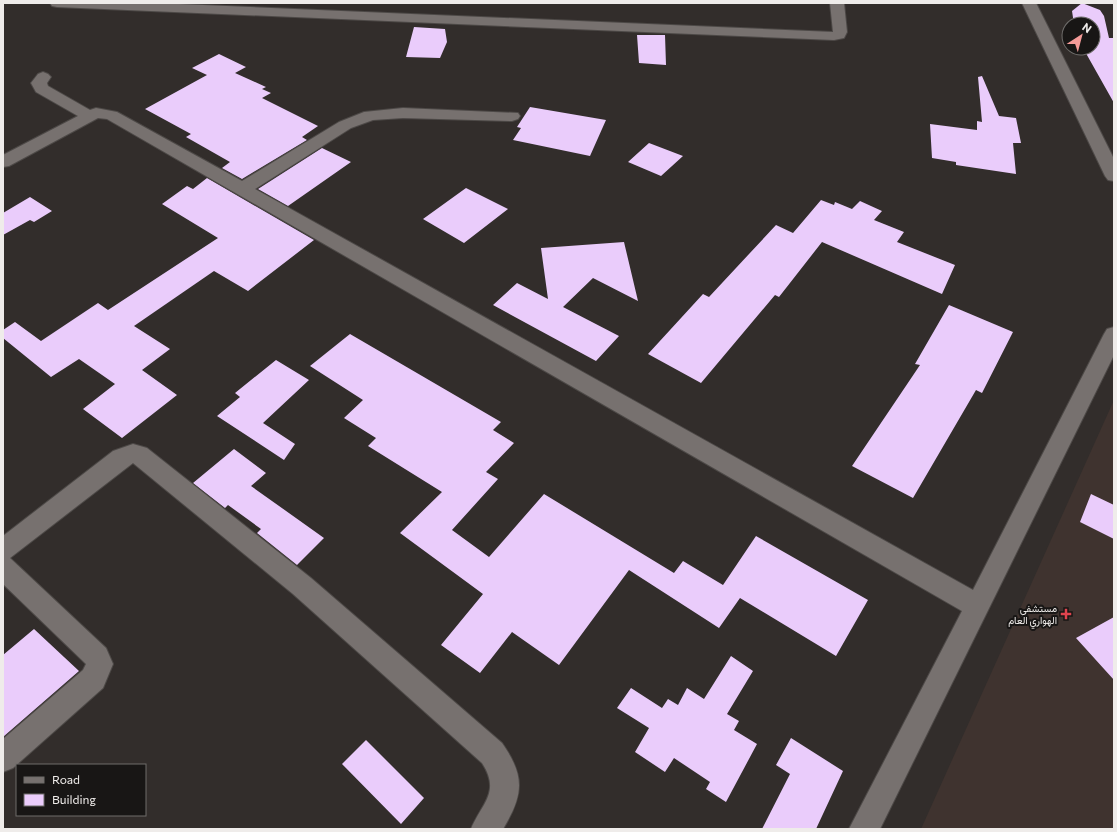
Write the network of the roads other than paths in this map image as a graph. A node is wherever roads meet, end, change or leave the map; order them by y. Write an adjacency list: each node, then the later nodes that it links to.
1 (57, 3): 5 (street)
2 (420, 3): 5 (street)
3 (837, 3): 5 (street)
4 (1029, 3): 10 (street)
5 (413, 18)
6 (43, 77): 7 (street)
7 (90, 116): 9 (street); 11 (street)
8 (512, 116): 11 (street)
9 (3, 162)
10 (1114, 176)
11 (242, 189): 15 (street)
12 (1114, 334): 15 (street)
13 (3, 550): 17 (street)
14 (3, 567): 16 (street)
15 (978, 606): 18 (street)
16 (3, 758)
17 (486, 829)
18 (864, 829)

